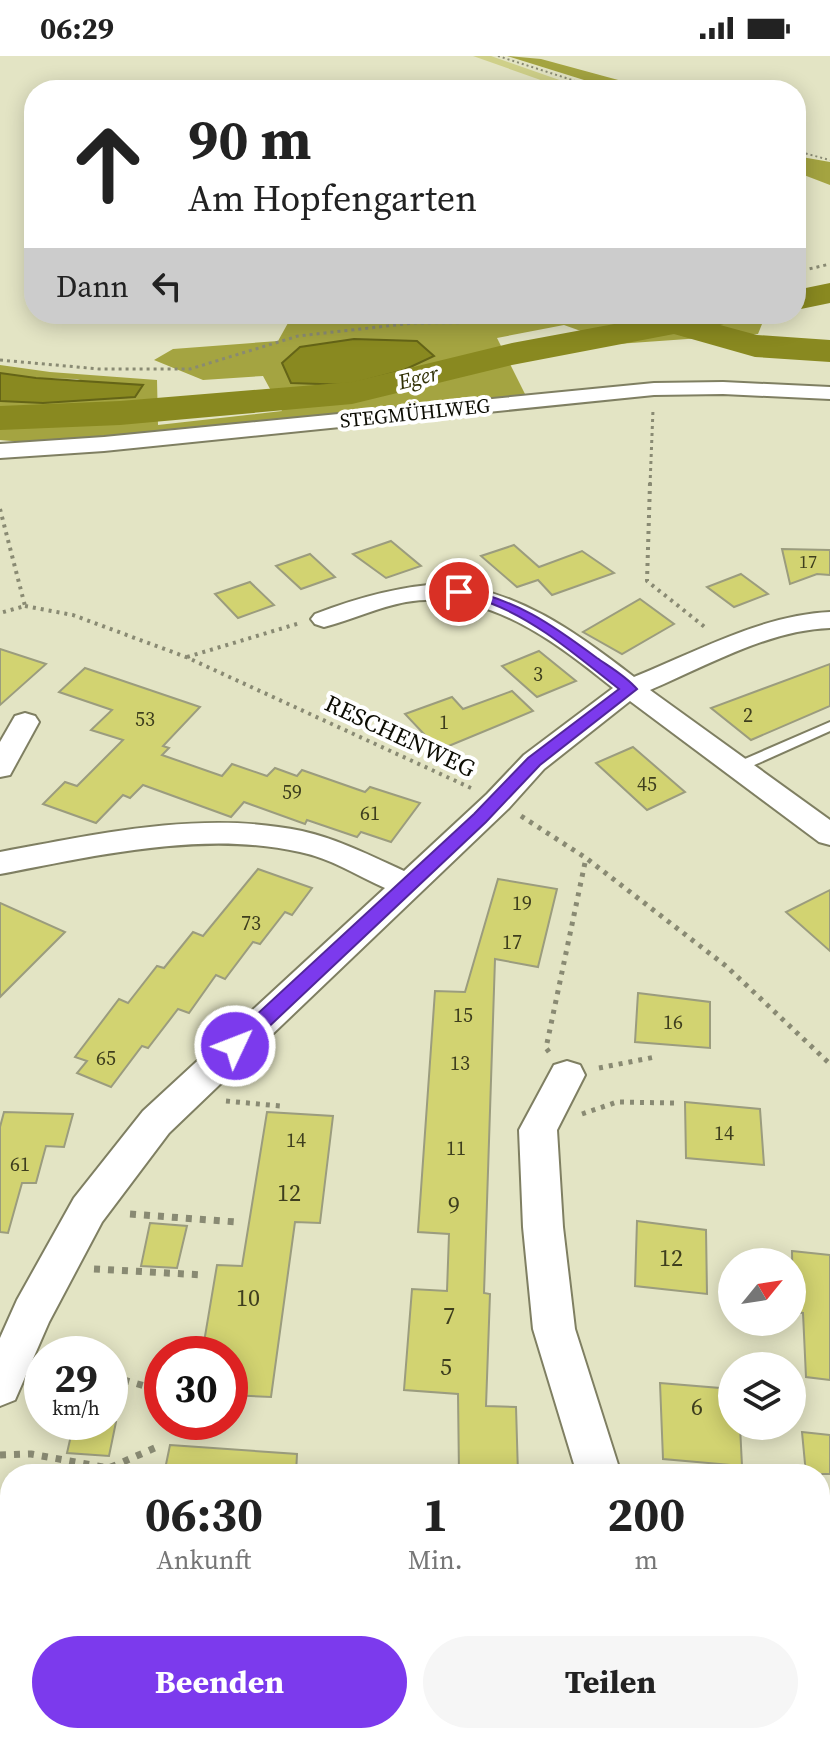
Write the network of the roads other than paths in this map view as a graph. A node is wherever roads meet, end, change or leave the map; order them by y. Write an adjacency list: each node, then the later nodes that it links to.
1 (830, 393): 2 (street, STEGMÜHLWEG)
2 (0, 451)
3 (324, 619): 5 (street)
4 (830, 620): 5 (street)
5 (629, 689): 9 (street); 12 (street)
6 (25, 722): 8 (street)
7 (830, 726): 9 (lane)
8 (0, 768)
9 (736, 768): 10 (street)
10 (830, 835)
11 (0, 863): 12 (street)
12 (407, 885): 14 (street)
13 (567, 1075): 15 (street)
14 (0, 1386)
15 (596, 1464)

